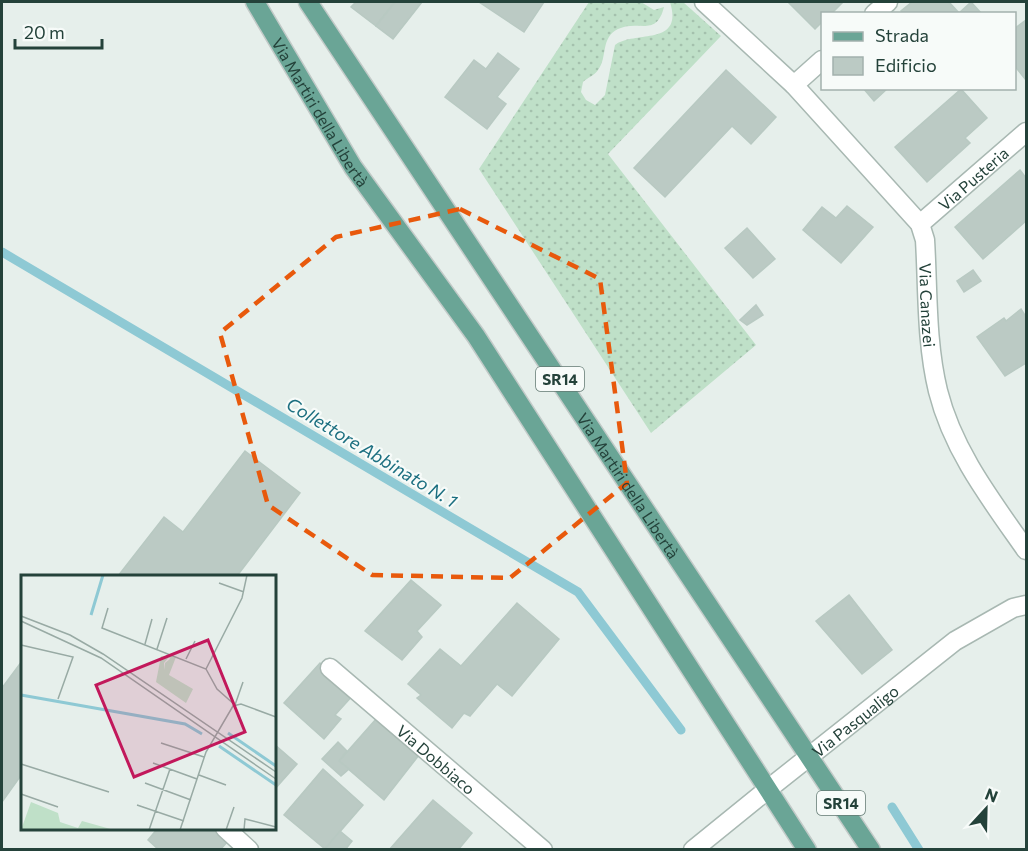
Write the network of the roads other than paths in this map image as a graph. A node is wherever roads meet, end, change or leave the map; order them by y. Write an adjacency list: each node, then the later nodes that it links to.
1 (255, 2): 14 (main road, Via Martiri della Libertà / SR14)
2 (308, 2): 13 (main road, Via Martiri della Libertà / SR14)
3 (704, 2): 7 (street)
4 (888, 2): 5 (street)
5 (876, 12)
6 (821, 61): 7 (street)
7 (794, 85): 9 (street)
8 (1026, 132): 9 (street, Via Pusteria)
9 (920, 224): 10 (street, Via Canazei)
10 (1026, 550)
11 (1026, 605): 13 (street, Via Pasqualigo)
12 (330, 668): 17 (street, Via Dobbiaco)
13 (810, 756): 14 (street, Via Pasqualigo); 20 (main road, Via Martiri della Libertà / SR14)
14 (767, 790): 18 (street, Via Pasqualigo); 19 (main road, Via Martiri della Libertà / SR14)
15 (227, 830): 16 (street)
16 (249, 849)
17 (543, 849)
18 (693, 849)
19 (807, 849)
20 (872, 849)

